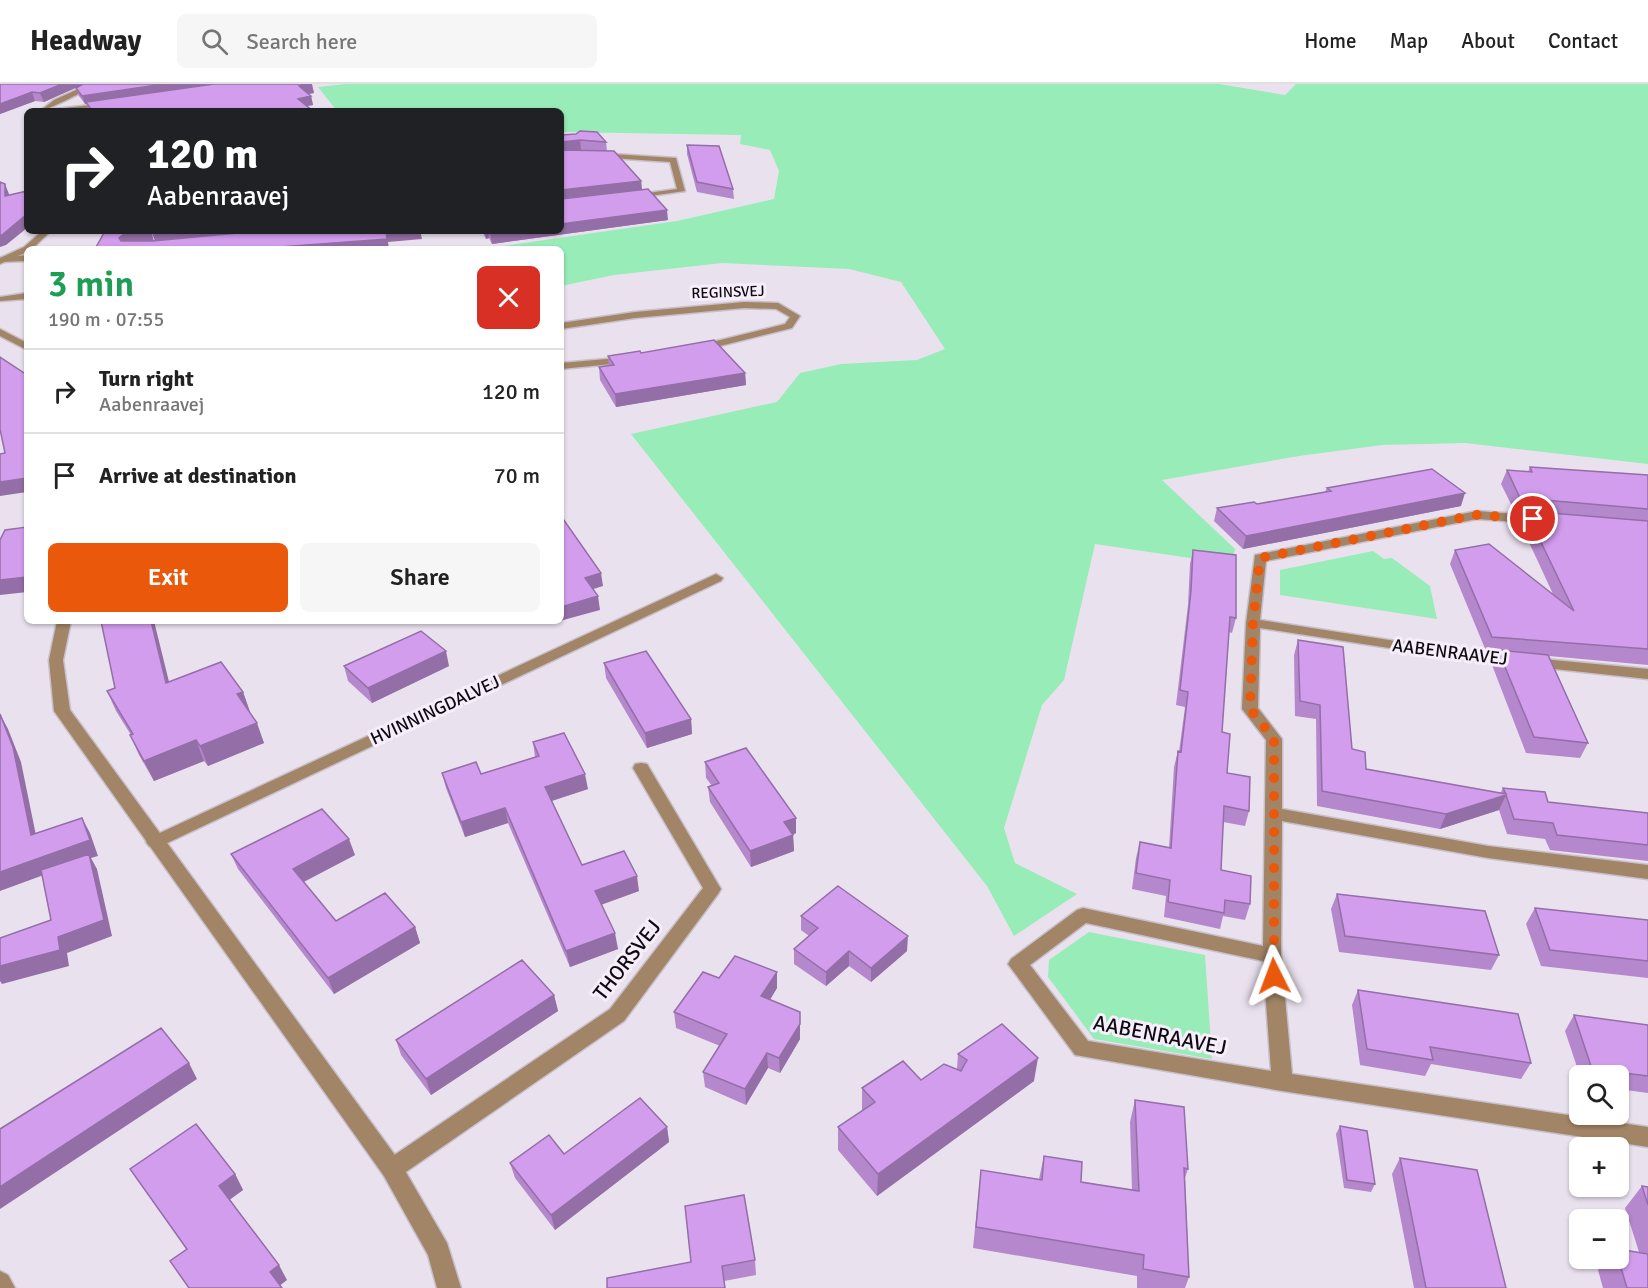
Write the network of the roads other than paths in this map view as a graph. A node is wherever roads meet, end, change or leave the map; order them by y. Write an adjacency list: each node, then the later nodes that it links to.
1 (94, 84): 3 (street)
2 (114, 103): 4 (street)
3 (47, 108)
4 (77, 108)
5 (564, 156): 6 (street)
6 (626, 197)
7 (43, 234): 8 (street)
8 (30, 246)
9 (24, 250): 11 (street)
10 (24, 258): 11 (street)
11 (1, 260)
12 (24, 296): 13 (street)
13 (2, 299)
14 (564, 326): 17 (street, REGINSVEJ)
15 (0, 332): 16 (street)
16 (24, 344)
17 (692, 350)
18 (639, 358): 19 (street)
19 (564, 366)
20 (1556, 521): 22 (street)
21 (716, 578): 27 (street, HVINNINGDALVEJ)
22 (1253, 623): 24 (street, AABENRAAVEJ); 26 (street)
23 (63, 624): 27 (street)
24 (1648, 674)
25 (641, 768): 32 (street, THORSVEJ)
26 (1273, 813): 28 (street); 29 (street)
27 (155, 842): 32 (street)
28 (1648, 872)
29 (1272, 955): 30 (street); 30 (street, AABENRAAVEJ)
30 (1282, 1082): 31 (street, AABENRAAVEJ)
31 (1648, 1137)
32 (392, 1168): 35 (street)
33 (0, 1282): 34 (street)
34 (3, 1288)
35 (449, 1288)

